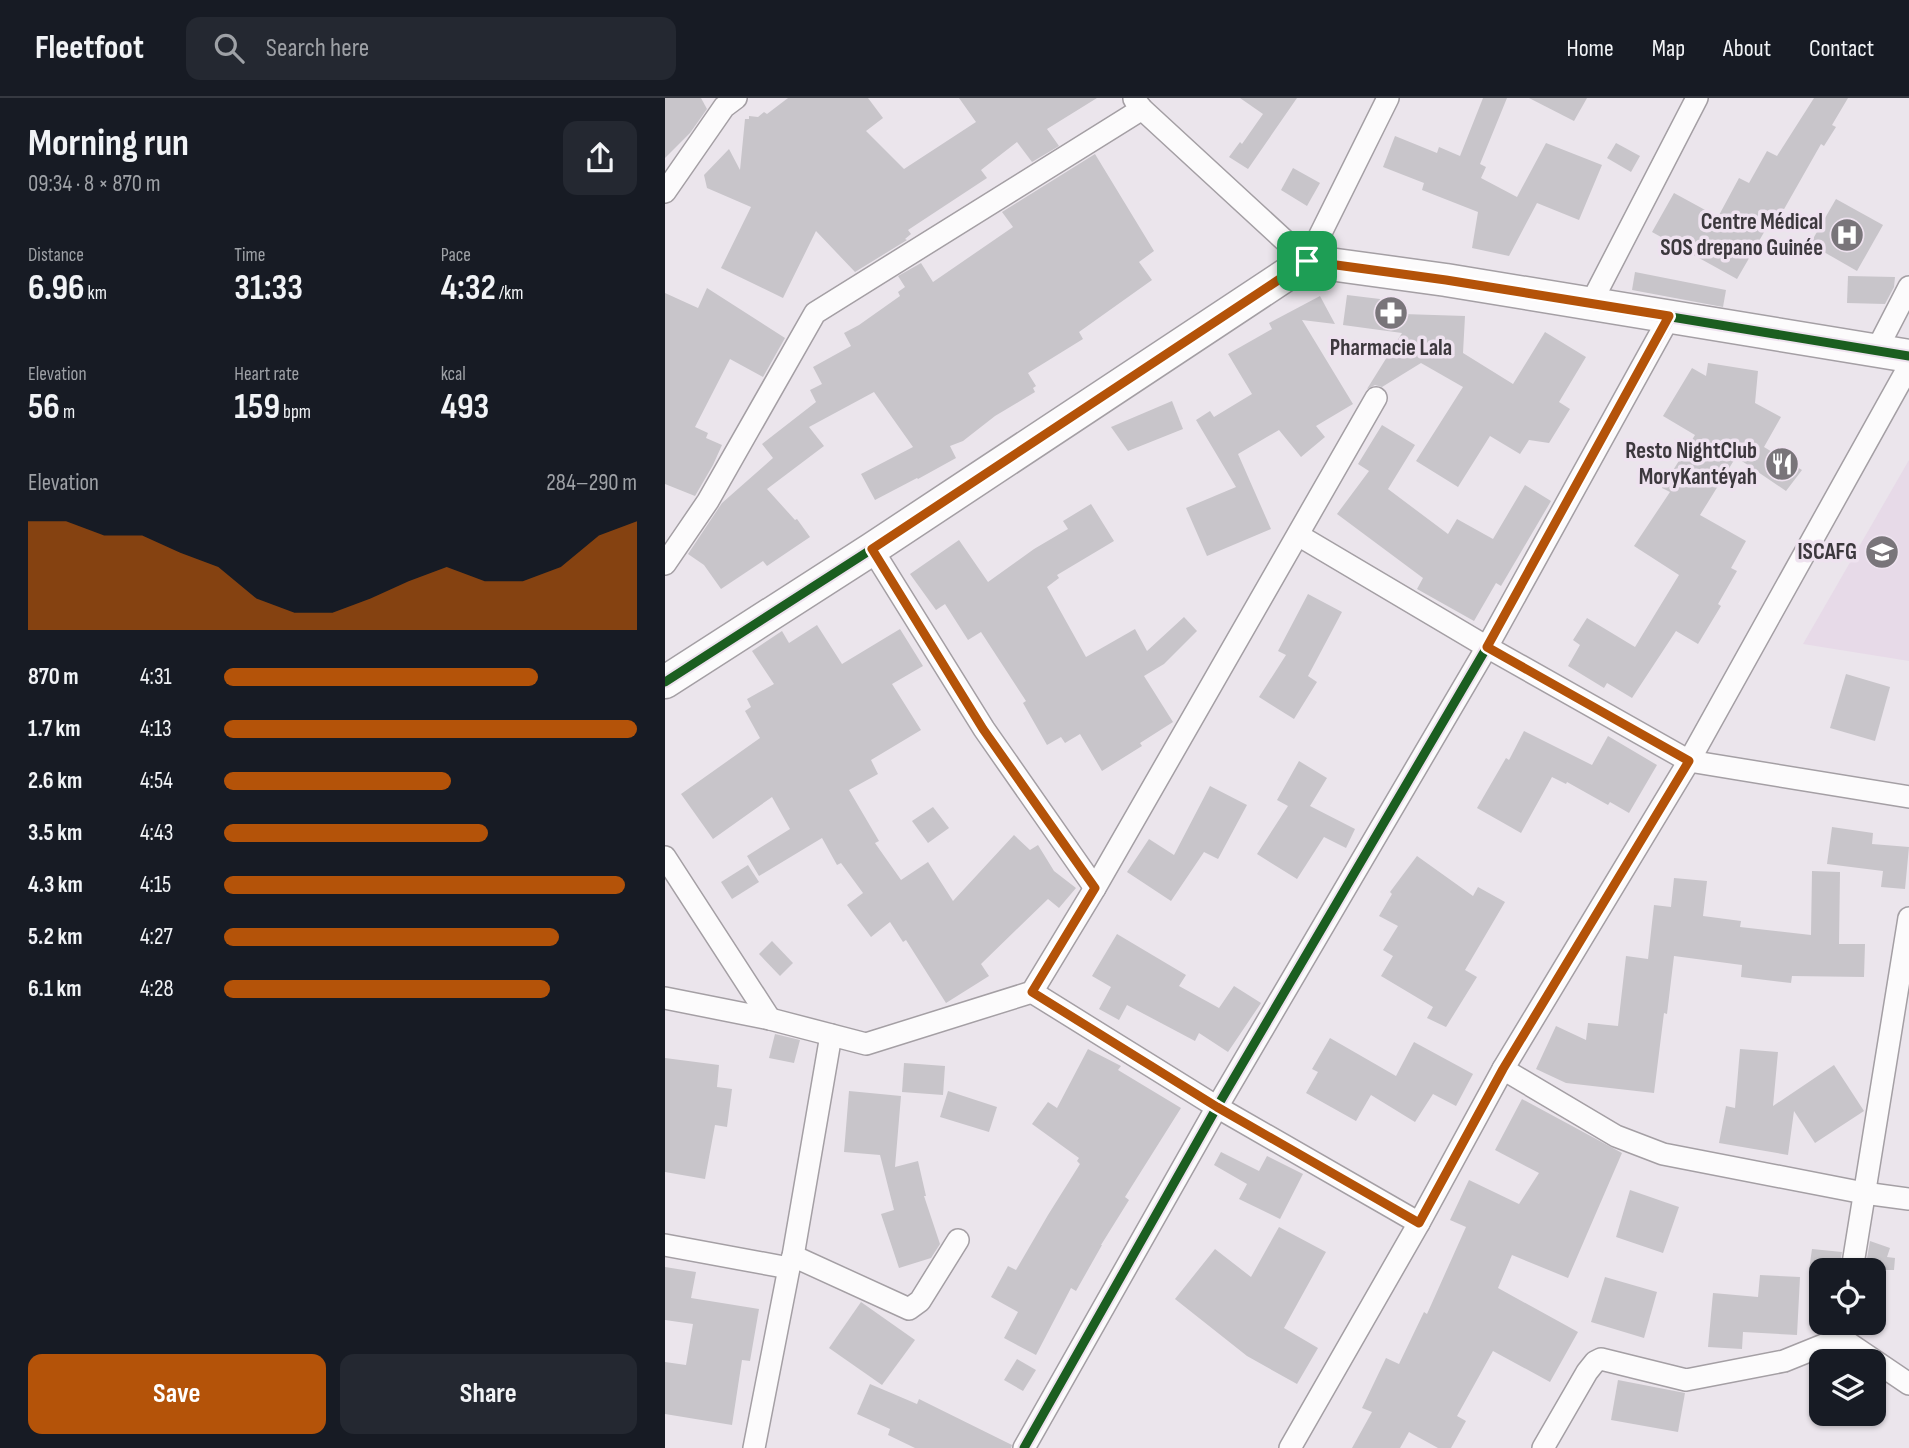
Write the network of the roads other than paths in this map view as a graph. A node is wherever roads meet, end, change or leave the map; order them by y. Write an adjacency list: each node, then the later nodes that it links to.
1 (736, 98): 5 (street)
2 (1388, 98): 6 (street)
3 (1697, 98): 8 (street)
4 (1138, 103): 6 (street); 16 (street)
5 (665, 191)
6 (1307, 261): 8 (street); 15 (street)
7 (1909, 287): 10 (street)
8 (1591, 303): 9 (street)
9 (1669, 316): 10 (street); 17 (street)
10 (1876, 351): 11 (street)
11 (1909, 356)
12 (1909, 366): 19 (street)
13 (1376, 398): 14 (street)
14 (1298, 535): 17 (street); 22 (street)
15 (872, 549): 18 (street); 22 (street)
16 (665, 564)
17 (1487, 647): 19 (street); 29 (street)
18 (665, 682)
19 (1689, 761): 20 (street); 28 (street)
20 (1909, 797)
21 (665, 857): 26 (street)
22 (1095, 888): 24 (street)
23 (1909, 918): 30 (street)
24 (1032, 992): 27 (street); 29 (street)
25 (665, 998): 26 (street)
26 (770, 1019): 27 (street)
27 (831, 1035): 36 (street)
28 (1503, 1069): 30 (street); 32 (street)
29 (1217, 1107): 32 (street); 41 (street)
30 (1864, 1193): 31 (street); 35 (street)
31 (1909, 1199)
32 (1419, 1223): 42 (street)
33 (958, 1240): 36 (street)
34 (665, 1245): 36 (street)
35 (1854, 1258)
36 (791, 1262): 40 (street)
37 (1834, 1335): 43 (street)
38 (1847, 1335): 39 (street)
39 (1909, 1384)
40 (754, 1448)
41 (1024, 1448)
42 (1290, 1448)
43 (1543, 1448)

